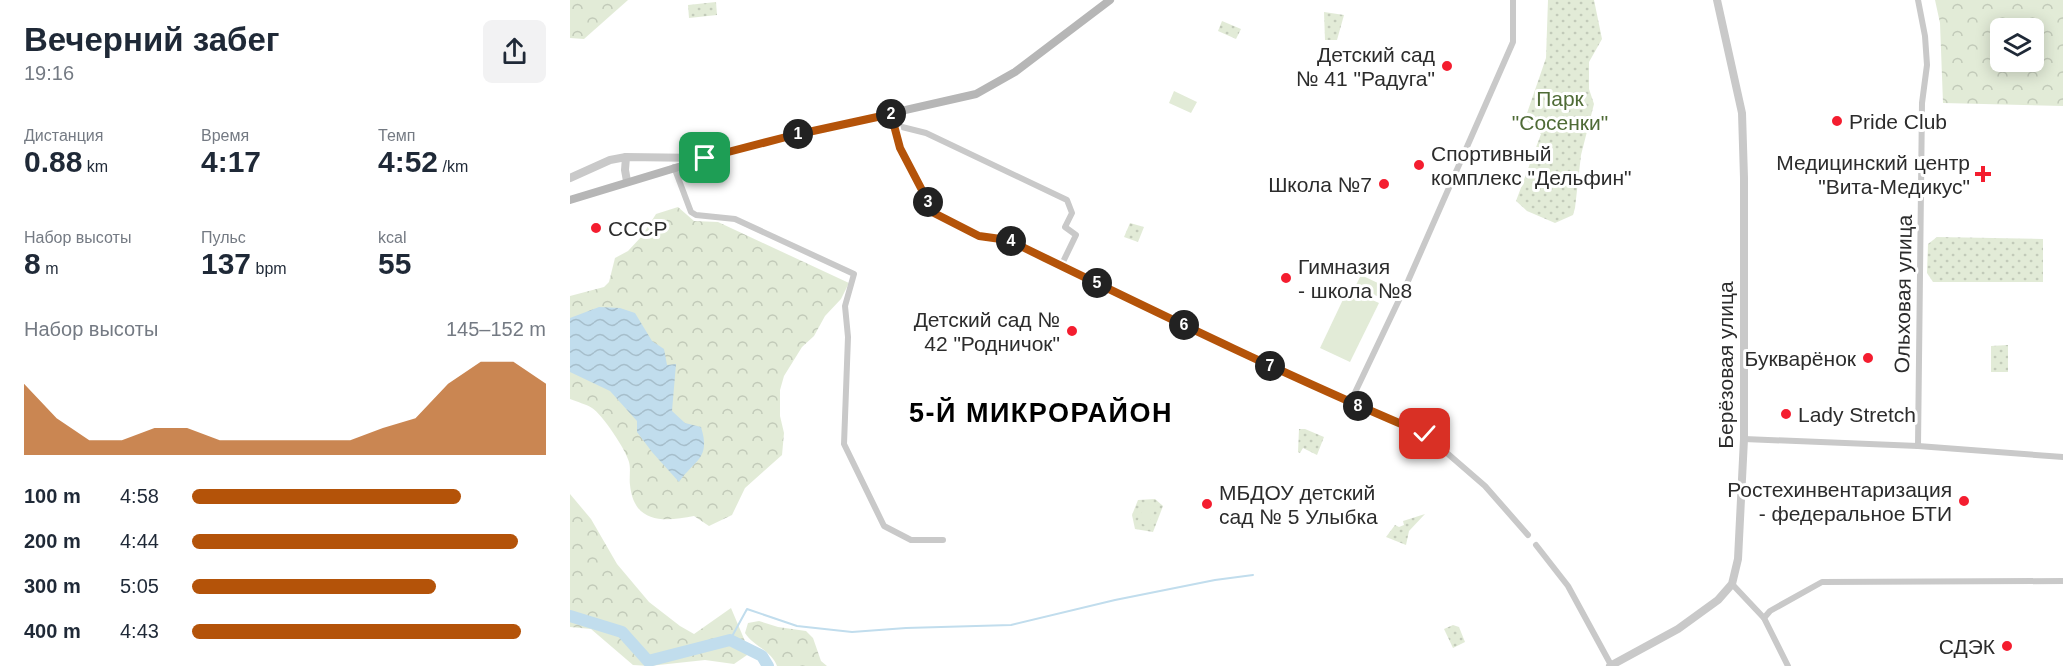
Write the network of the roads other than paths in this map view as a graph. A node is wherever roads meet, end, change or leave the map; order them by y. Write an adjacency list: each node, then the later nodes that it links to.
1 (1110, 0): 5 (main road)
2 (1513, 0): 15 (street)
3 (1717, 0): 16 (street, Берёзовая улица)
4 (1918, 0): 17 (street, Ольховая улица)
5 (891, 114): 6 (street); 9 (main road)
6 (894, 125): 14 (street); 14 (street)
7 (626, 156): 8 (street); 11 (street); 12 (street)
8 (670, 156): 9 (street); 10 (street)
9 (705, 158): 10 (main road)
10 (674, 167): 12 (main road); 20 (street)
11 (570, 178)
12 (627, 181): 13 (main road)
13 (570, 200)
14 (1061, 266): 15 (street)
15 (1350, 403): 19 (street)
16 (1744, 439): 17 (street); 23 (street, Берёзовая улица)
17 (1918, 446): 18 (street)
18 (2063, 457)
19 (1528, 535)
20 (943, 540)
21 (1536, 545): 25 (street)
22 (2063, 581): 24 (street)
23 (1732, 585): 24 (street); 25 (street)
24 (1764, 618): 26 (street)
25 (1611, 666)
26 (1788, 666)

